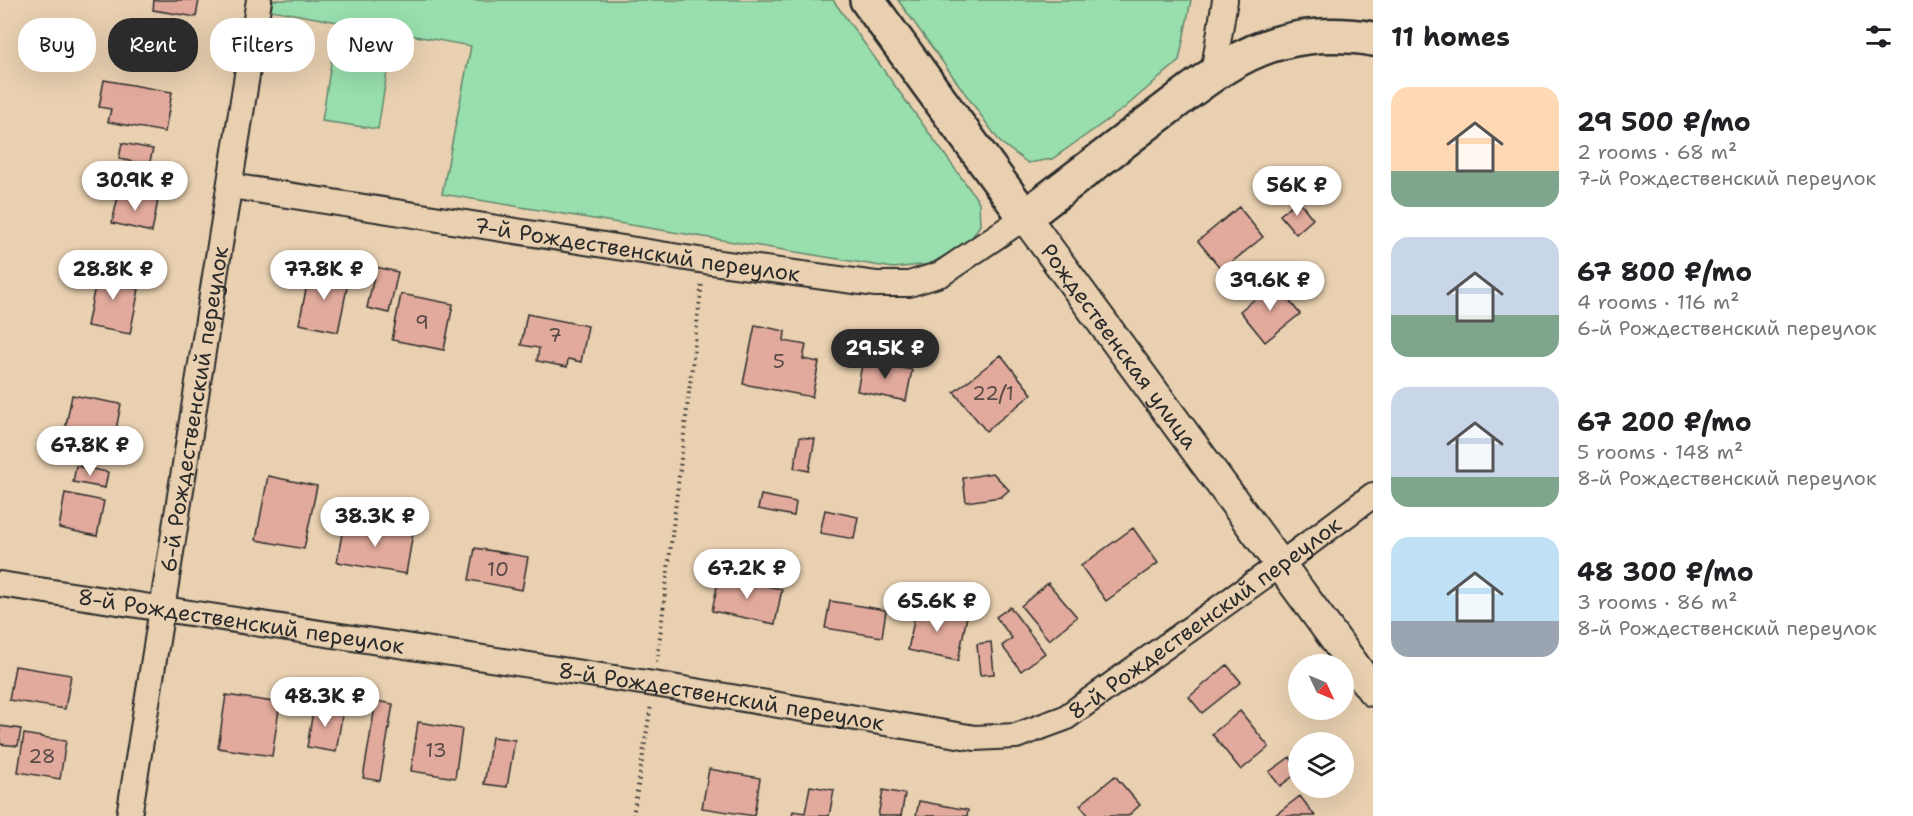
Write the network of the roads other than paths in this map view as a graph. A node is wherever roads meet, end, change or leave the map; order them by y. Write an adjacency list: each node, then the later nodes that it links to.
1 (260, 0): 6 (street, 6-й Рождественский переулок)
2 (867, 0): 7 (main road, Рождественская улица)
3 (1225, 0): 5 (street)
4 (1373, 39): 5 (main road)
5 (1213, 74): 7 (main road)
6 (231, 186): 7 (street, 7-й Рождественский переулок); 11 (street, 6-й Рождественский переулок)
7 (1025, 217): 9 (street, Рождественская улица)
8 (1373, 495): 9 (street, 8-й Рождественский переулок)
9 (1281, 564): 11 (street, 8-й Рождественский переулок); 12 (street, Рождественская улица)
10 (0, 584): 11 (street, 8-й Рождественский переулок)
11 (160, 608): 13 (street, 6-й Рождественский переулок)
12 (1373, 691)
13 (129, 816)

